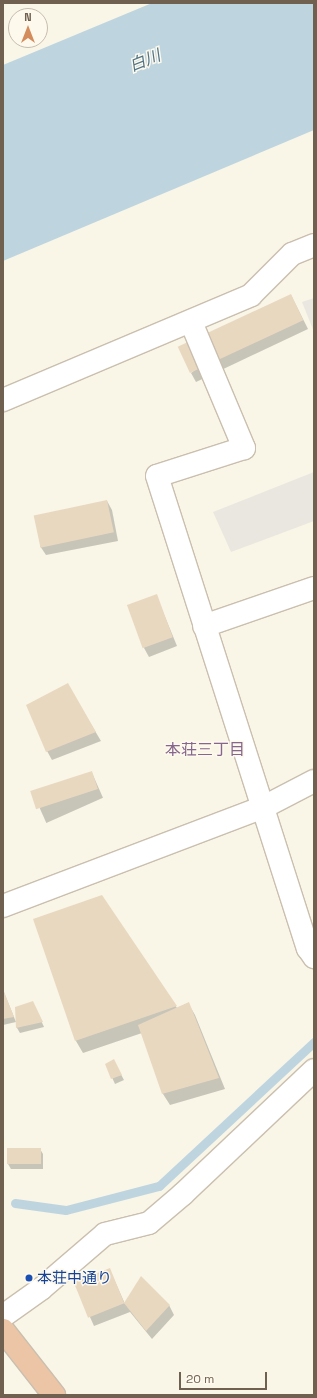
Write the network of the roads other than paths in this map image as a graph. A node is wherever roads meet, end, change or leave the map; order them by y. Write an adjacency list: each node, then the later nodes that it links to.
1 (314, 245): 2 (street)
2 (191, 322): 3 (street); 5 (street)
3 (3, 400)
4 (314, 588): 5 (street)
5 (204, 626): 7 (street)
6 (314, 781): 7 (street)
7 (264, 807): 8 (street); 9 (street)
8 (3, 906)
9 (314, 957)
10 (314, 1070): 11 (street)
11 (3, 1316)
12 (3, 1330): 13 (highway)
13 (54, 1395)

